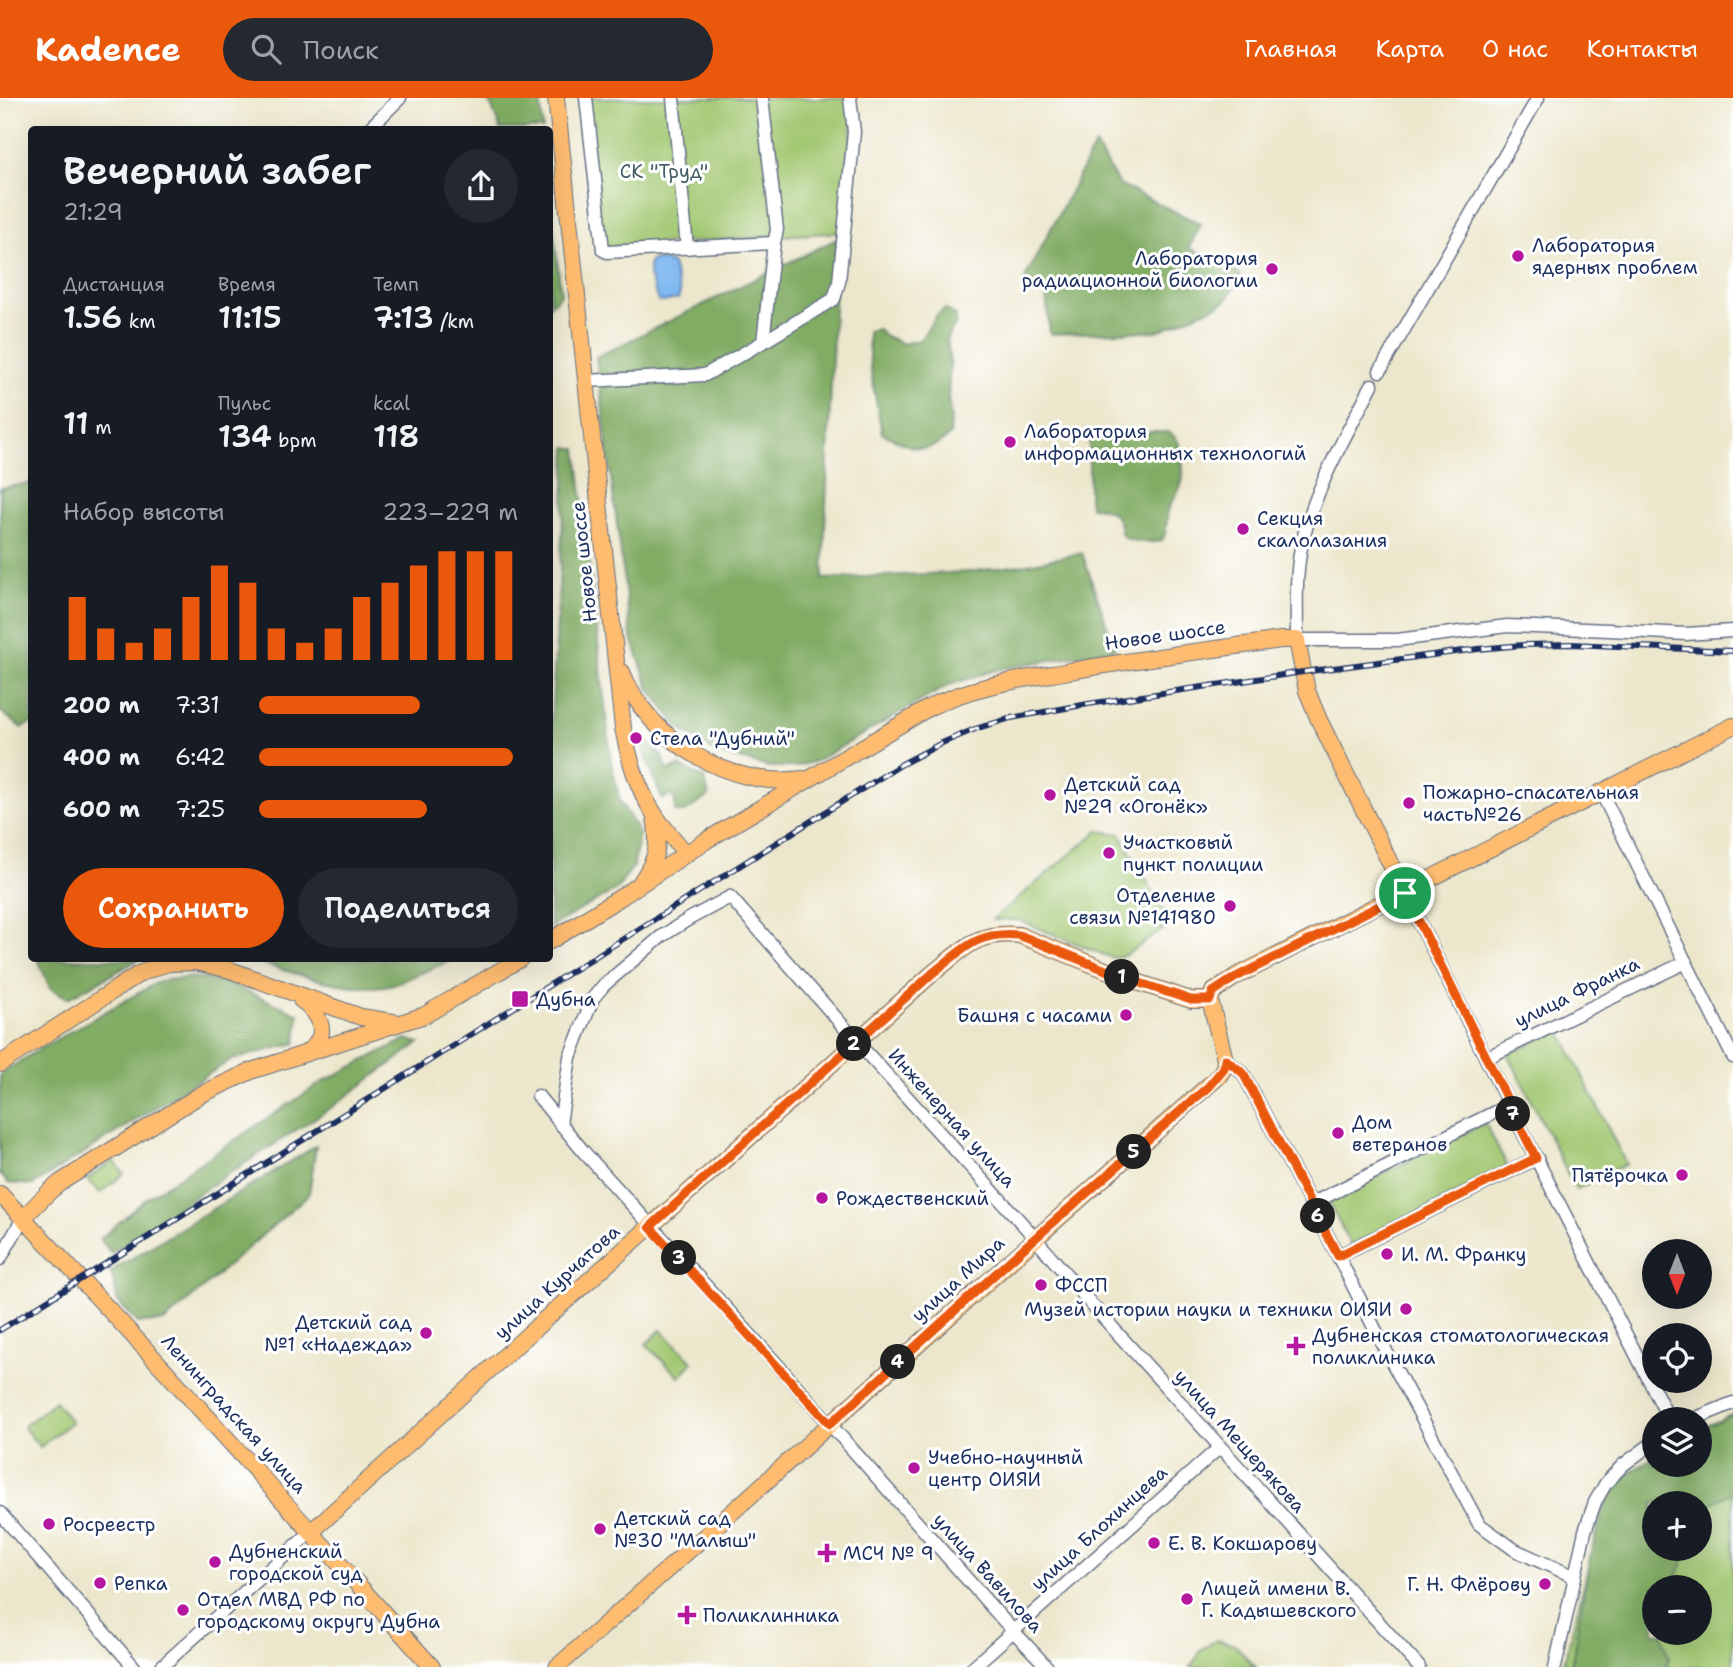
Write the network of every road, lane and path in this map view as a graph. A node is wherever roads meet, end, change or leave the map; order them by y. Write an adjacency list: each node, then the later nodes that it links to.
1 (400, 98): 8 (street)
2 (556, 98): 13 (main road, Новое шоссе)
3 (586, 98): 10 (street)
4 (673, 98): 10 (street)
5 (762, 98): 9 (street)
6 (850, 98): 11 (street)
7 (1538, 98): 12 (street)
8 (373, 126)
9 (774, 243): 10 (street); 11 (street)
10 (687, 248)
11 (763, 342): 13 (street)
12 (1380, 370)
13 (586, 381): 17 (main road, Новое шоссе)
14 (1372, 385): 16 (street)
15 (1733, 631): 16 (street)
16 (1297, 640): 22 (main road, Новое шоссе); 28 (main road)
17 (614, 646): 18 (main road, Новое шоссе); 20 (main road, Новое шоссе)
18 (649, 717): 20 (main road); 21 (main road, Новое шоссе)
19 (1733, 726): 23 (main road)
20 (623, 728): 25 (main road, Новое шоссе)
21 (751, 777): 22 (main road, Новое шоссе); 24 (main road)
22 (813, 777): 24 (main road, Новое шоссе)
23 (1601, 792): 28 (main road); 31 (street)
24 (767, 804): 26 (main road, Новое шоссе)
25 (654, 815): 26 (main road, Новое шоссе); 27 (main road, Новое шоссе)
26 (686, 854): 27 (main road)
27 (639, 886): 29 (main road)
28 (1405, 893): 33 (main road); 38 (street)
29 (553, 939)
30 (515, 962): 34 (main road)
31 (1686, 962): 37 (street); 38 (street, улица Франка)
32 (284, 990): 34 (main road); 36 (main road); 40 (main road)
33 (1210, 1000): 35 (main road, улица Курчатова); 39 (main road)
34 (402, 1022): 36 (main road)
35 (857, 1041): 43 (street, Инженерная улица); 48 (main road, улица Курчатова); 49 (street, Инженерная улица)
36 (305, 1053): 47 (main road)
37 (1733, 1057)
38 (1486, 1058): 42 (street)
39 (1225, 1059): 46 (street); 49 (main road, улица Мира)
40 (0, 1064)
41 (538, 1097): 43 (street, улица Вавилова)
42 (1509, 1105): 44 (street); 46 (street)
43 (561, 1124): 48 (street, улица Вавилова)
44 (1536, 1158): 50 (street); 53 (street)
45 (0, 1194): 47 (main road, Ленинградская улица)
46 (1311, 1204): 50 (street)
47 (23, 1218): 51 (street); 59 (main road, Ленинградская улица)
48 (650, 1227): 55 (street, улица Вавилова); 59 (main road, улица Курчатова)
49 (1035, 1238): 55 (main road, улица Мира); 56 (street, улица Мещерякова)
50 (1338, 1256): 60 (street)
51 (0, 1259)
52 (1733, 1403): 54 (street)
53 (1664, 1407)
54 (1712, 1412)
55 (830, 1424): 61 (street, улица Вавилова); 65 (main road, улица Мира)
56 (1220, 1447): 61 (street, улица Блохинцева); 68 (street, улица Мещерякова)
57 (1642, 1451): 60 (street)
58 (0, 1513): 62 (street)
59 (311, 1532): 63 (street, улица Курчатова); 64 (main road, Ленинградская улица)
60 (1575, 1577): 69 (street)
61 (1013, 1631): 66 (street, улица Блохинцева); 67 (street, улица Вавилова)
62 (134, 1667)
63 (161, 1667)
64 (432, 1667)
65 (557, 1667)
66 (973, 1667)
67 (1047, 1667)
68 (1419, 1667)
69 (1555, 1667)

